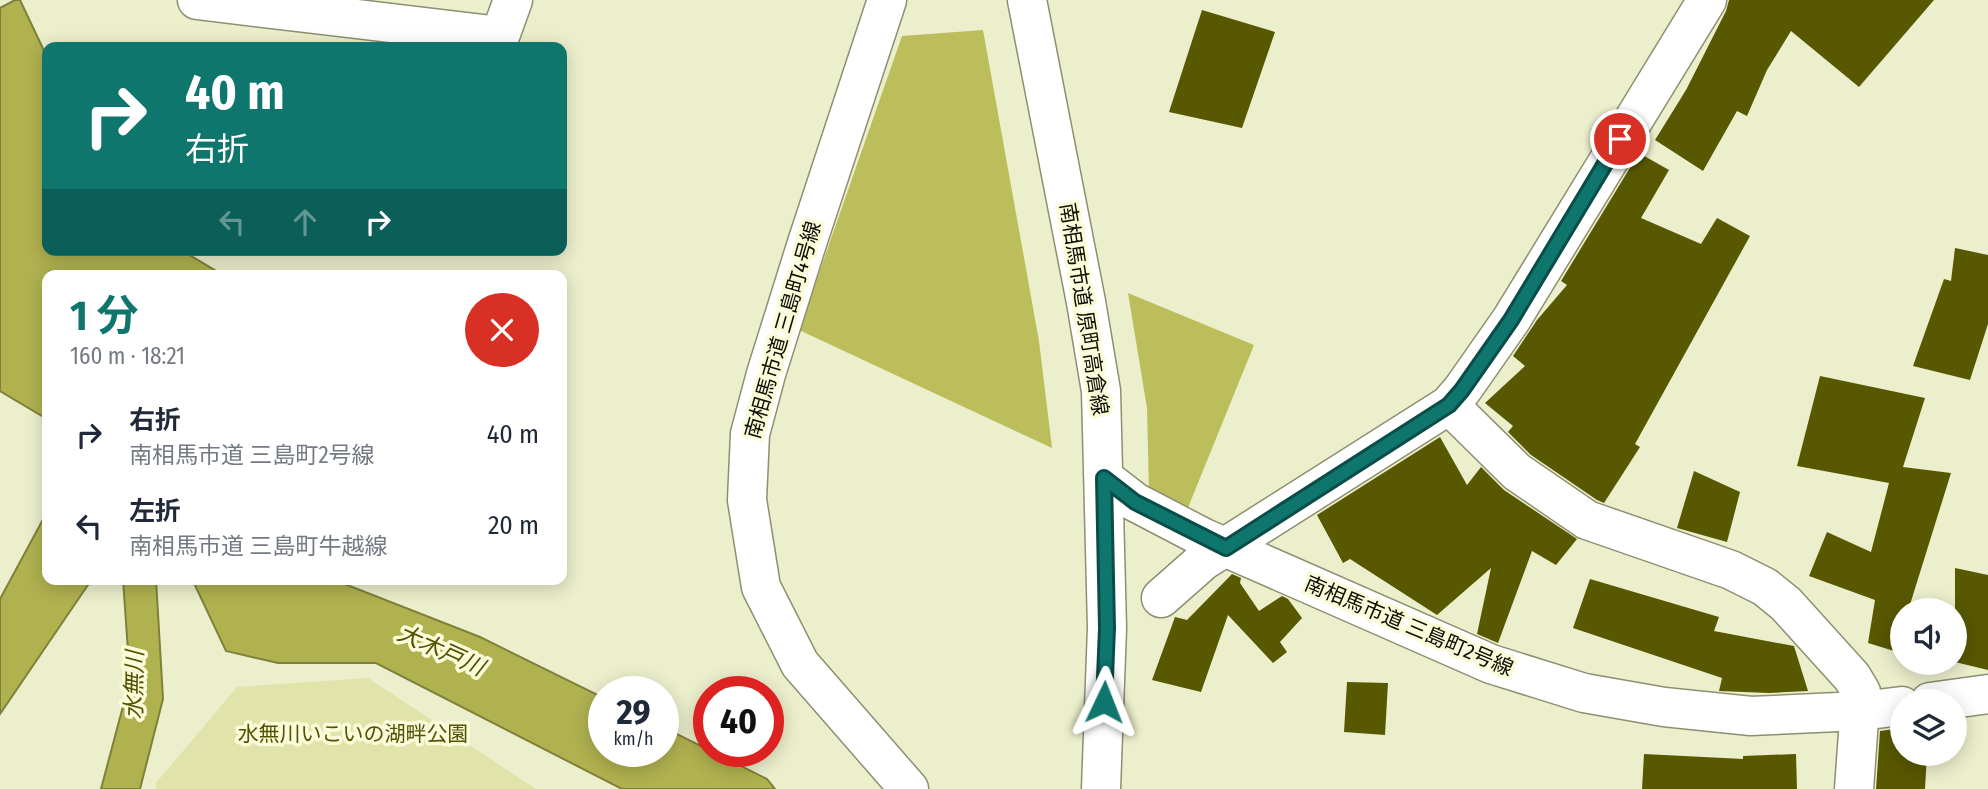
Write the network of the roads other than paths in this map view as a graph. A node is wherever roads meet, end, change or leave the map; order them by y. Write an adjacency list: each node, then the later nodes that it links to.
1 (197, 0): 2 (street)
2 (513, 0)
3 (887, 0): 14 (street, 南相馬市道 三島町4号線)
4 (1027, 0): 7 (street, 南相馬市道 原町高倉線)
5 (1707, 0): 6 (street)
6 (1449, 405): 8 (street); 13 (street)
7 (1104, 478): 8 (street, 南相馬市道 三島町2号線); 15 (street, 南相馬市道 原町高倉線)
8 (1226, 548): 9 (street); 13 (street, 南相馬市道 三島町2号線)
9 (1161, 598)
10 (1988, 694): 11 (street)
11 (1967, 697)
12 (1890, 707): 13 (street, 南相馬市道 三島町2号線)
13 (1860, 711): 16 (street)
14 (909, 789)
15 (1101, 789)
16 (1854, 789)

